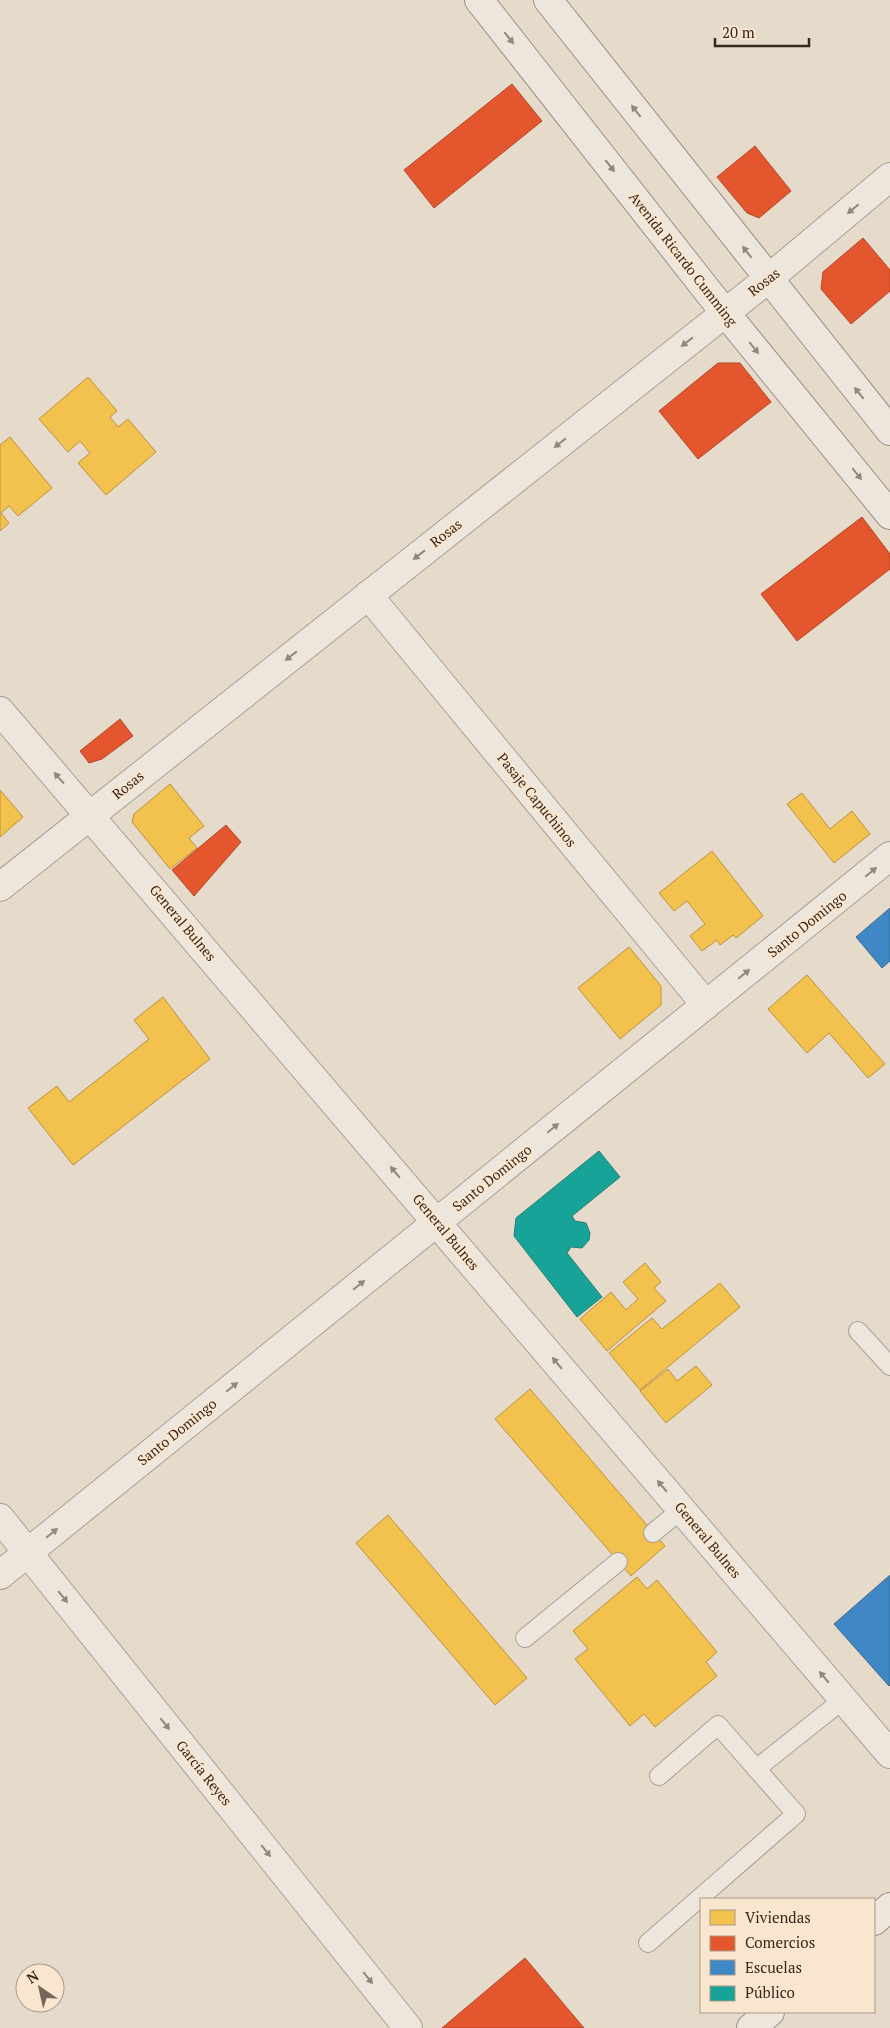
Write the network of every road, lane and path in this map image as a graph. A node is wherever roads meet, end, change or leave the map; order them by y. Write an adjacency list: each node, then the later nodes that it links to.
1 (479, 0): 5 (street, Avenida Ricardo Cumming, one-way to 5)
2 (548, 0): 4 (street, one-way to 2)
3 (890, 177): 4 (street, Rosas, one-way to 4)
4 (768, 279): 5 (street, Rosas); 6 (street, one-way to 4)
5 (725, 312): 7 (street, Avenida Ricardo Cumming, one-way to 7); 8 (street, Rosas, one-way to 8)
6 (890, 430)
7 (890, 515)
8 (368, 595): 10 (street, Rosas, one-way to 10); 13 (street, Pasaje Capuchinos)
9 (0, 710): 10 (street, General Bulnes, one-way to 9)
10 (90, 815): 12 (street, Rosas); 14 (street, General Bulnes, one-way to 10)
11 (890, 856): 13 (street, Santo Domingo, one-way to 11)
12 (0, 887)
13 (706, 1005): 14 (street, Santo Domingo, one-way to 13)
14 (437, 1222): 17 (street, General Bulnes, one-way to 14); 20 (street, Santo Domingo, one-way to 14)
15 (858, 1331): 16 (lane)
16 (890, 1366)
17 (682, 1510): 19 (lane); 24 (street, General Bulnes, one-way to 17)
18 (0, 1518): 20 (street, García Reyes)
19 (654, 1532)
20 (28, 1553): 22 (street, Santo Domingo); 32 (street, García Reyes, one-way to 32)
21 (618, 1562): 23 (lane)
22 (0, 1575)
23 (525, 1638)
24 (844, 1699): 25 (street, General Bulnes); 26 (lane)
25 (890, 1754)
26 (756, 1770): 27 (lane); 30 (lane)
27 (659, 1776)
28 (890, 1907): 29 (street)
29 (875, 1920)
30 (648, 1943)
31 (769, 2013): 33 (street)
32 (408, 2028)
33 (751, 2028)

